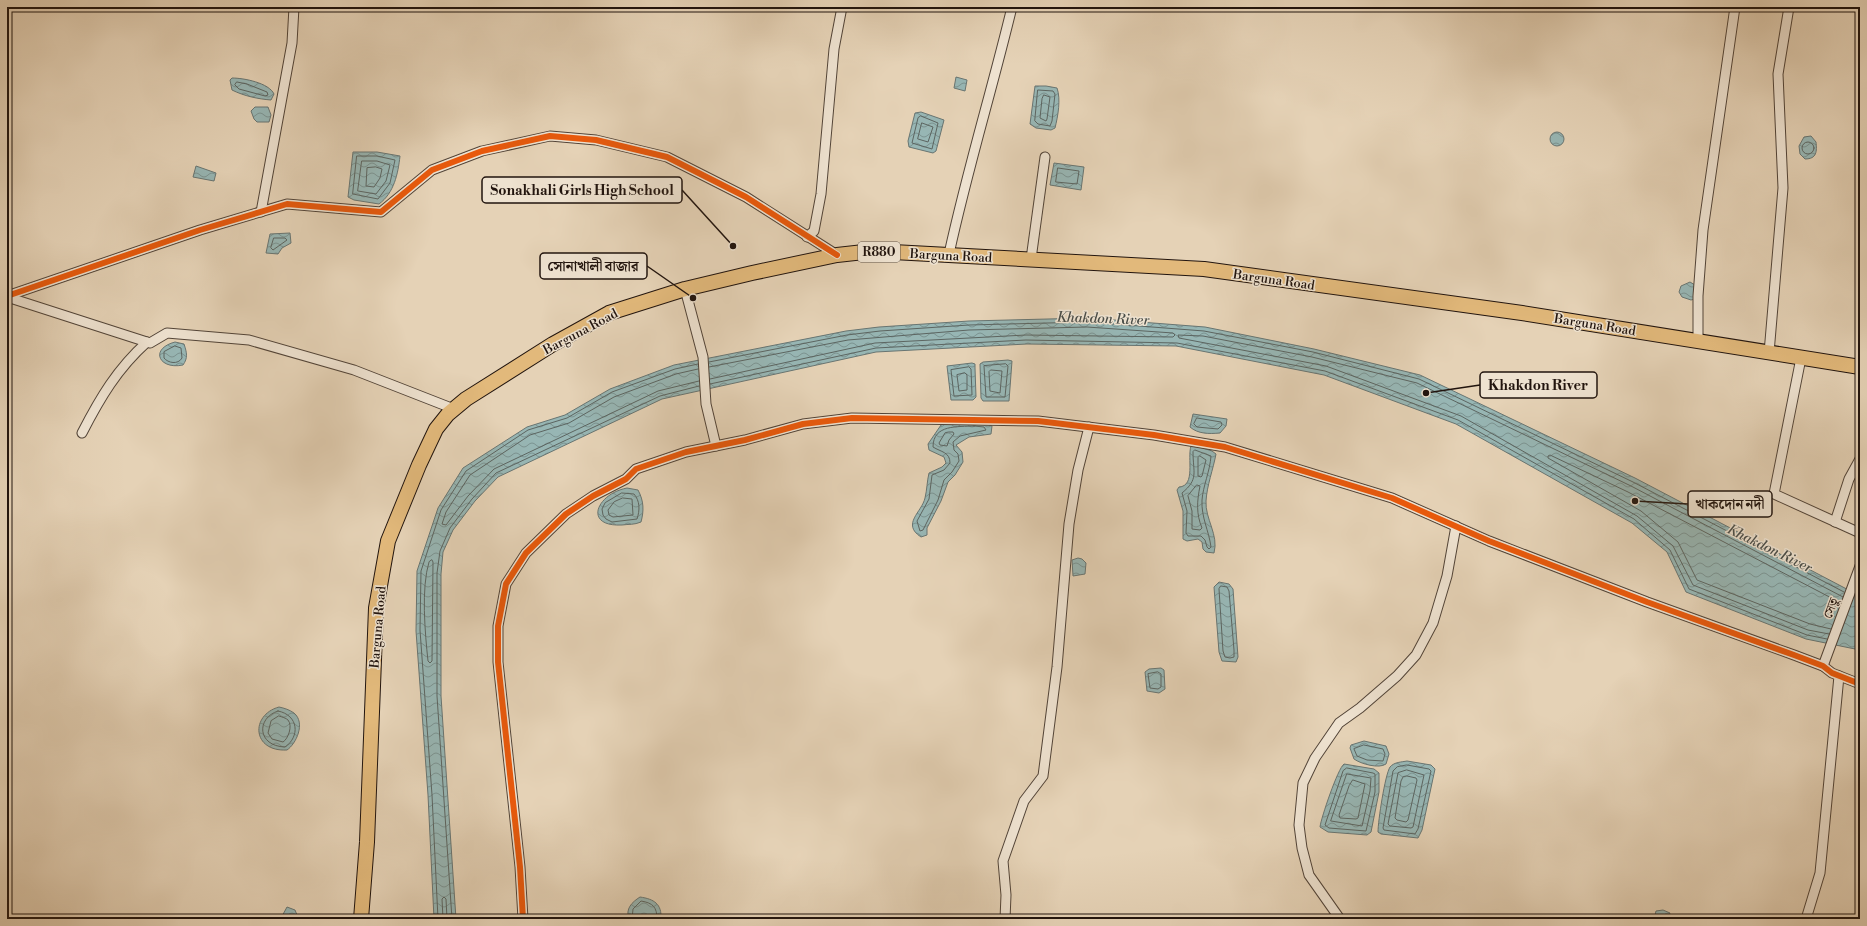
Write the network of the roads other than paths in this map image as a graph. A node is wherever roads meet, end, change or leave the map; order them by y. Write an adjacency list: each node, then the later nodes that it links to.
1 (294, 7): 7 (street)
2 (842, 7): 8 (street)
3 (1012, 7): 9 (street)
4 (1735, 7): 14 (street)
5 (1789, 7): 16 (street)
6 (1045, 157): 11 (street)
7 (261, 212): 8 (street); 13 (street)
8 (807, 237): 10 (street)
9 (949, 254): 10 (main road, Barguna Road / R880); 11 (main road, Barguna Road / R880)
10 (837, 255): 12 (main road, Barguna Road / R880)
11 (1031, 259): 14 (main road, Barguna Road / R880)
12 (685, 289): 19 (main road, Barguna Road / R880); 22 (street)
13 (7, 296): 15 (street)
14 (1698, 341): 16 (main road, Barguna Road / R880)
15 (147, 342): 19 (street); 21 (street)
16 (1769, 353): 17 (main road, Barguna Road / R880)
17 (1801, 358): 18 (main road, Barguna Road / R880); 24 (street)
18 (1860, 367)
19 (454, 409): 31 (main road, Barguna Road / R880)
20 (1089, 427): 22 (street); 25 (street); 33 (street)
21 (82, 433)
22 (716, 446): 32 (street)
23 (1860, 459): 24 (street)
24 (1835, 522): 26 (street)
25 (1456, 526): 28 (street); 34 (street)
26 (1860, 533)
27 (1860, 566): 28 (street, সেতু)
28 (1823, 666): 29 (street)
29 (1839, 676): 30 (street); 35 (street)
30 (1860, 684)
31 (361, 919)
32 (523, 919)
33 (1005, 919)
34 (1340, 919)
35 (1806, 919)

